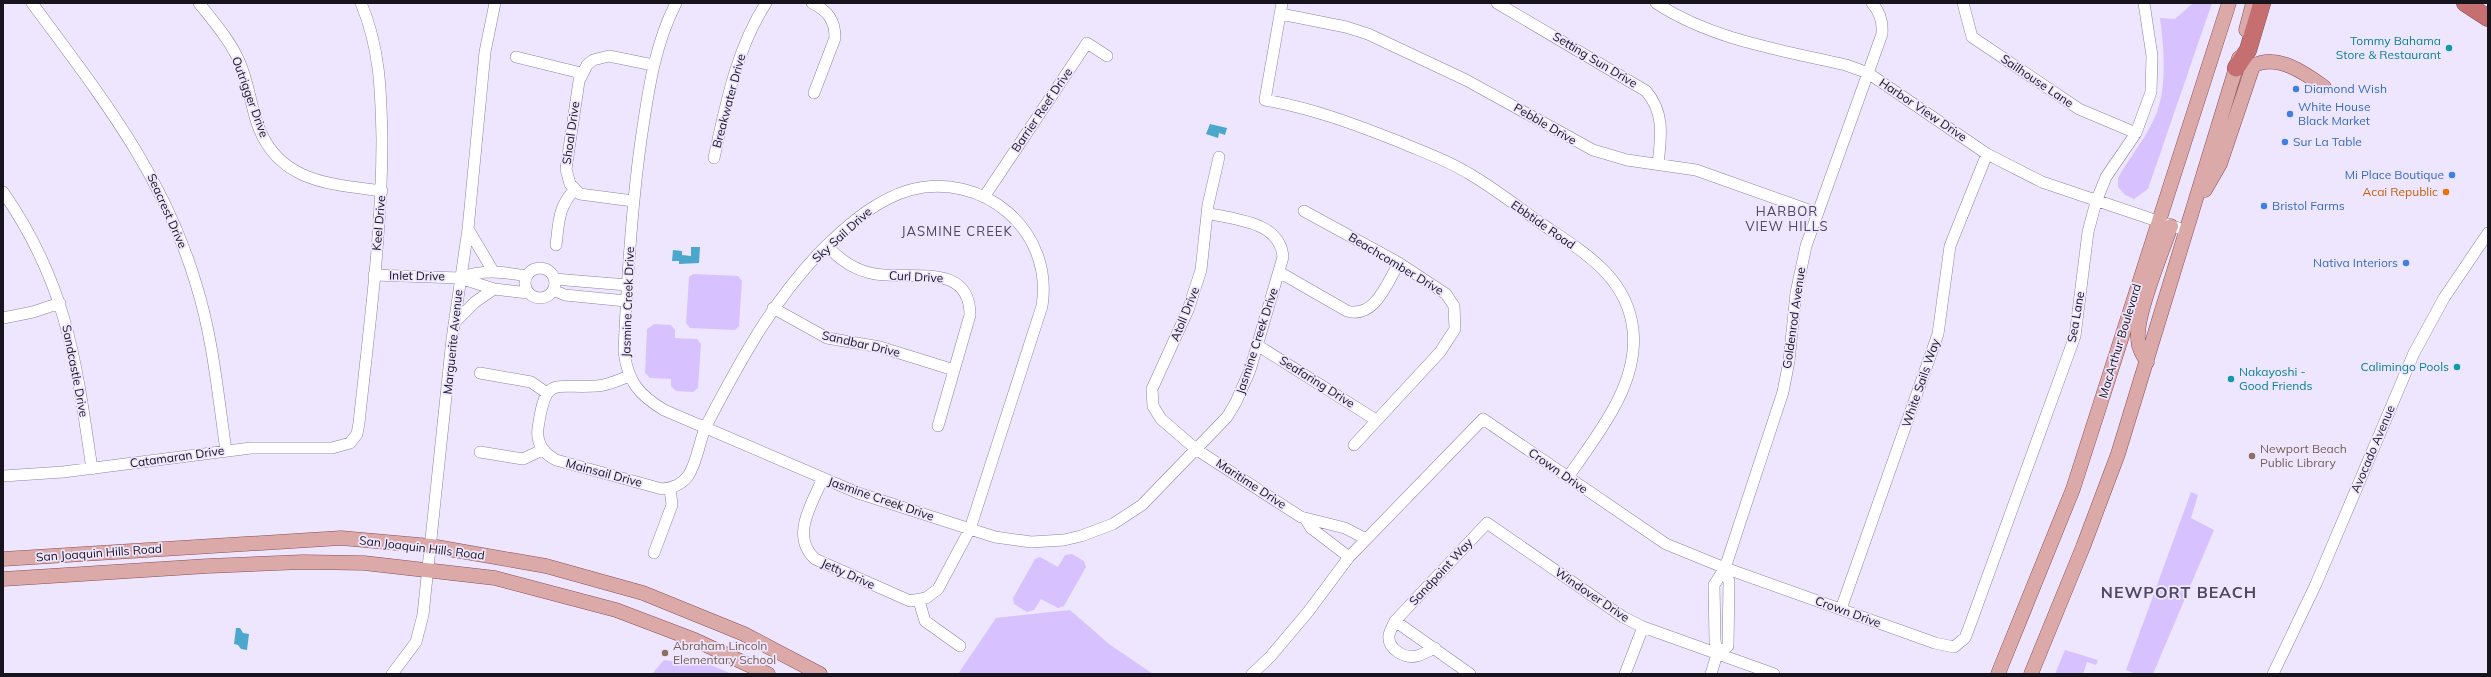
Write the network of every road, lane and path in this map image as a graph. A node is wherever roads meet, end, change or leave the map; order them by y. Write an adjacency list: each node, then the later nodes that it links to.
1 (32, 3): 77 (street, Seacrest Drive)
2 (199, 3): 33 (street, Outrigger Drive)
3 (360, 3): 33 (street, Keel Drive)
4 (495, 3): 43 (street, Marguerite Avenue)
5 (766, 3): 30 (street, Breakwater Drive)
6 (812, 3): 26 (street)
7 (1497, 3): 31 (street, Setting Sun Drive)
8 (1656, 3): 24 (street, Harbor View Drive)
9 (1872, 3): 24 (street, Goldenrod Avenue)
10 (1962, 3): 27 (street, Sailhouse Lane)
11 (2144, 3): 27 (street, Sea Lane)
12 (2228, 3): 42 (main road, MacArthur Boulevard)
13 (2253, 3): 22 (main road)
14 (2262, 3): 22 (highway)
15 (2465, 3): 18 (highway)
16 (675, 4): 21 (street, Jasmine Creek Drive)
17 (1282, 8): 31 (street, Pebble Drive); 82 (street, Ebbtide Road)
18 (2488, 18)
19 (1107, 56): 35 (street, Barrier Reef Drive)
20 (516, 57): 23 (street)
21 (653, 65): 23 (street); 36 (street, Jasmine Creek Drive)
22 (2236, 68): 38 (main road)
23 (581, 73): 32 (street, Shoal Drive)
24 (1868, 73): 28 (street, Harbor View Drive); 41 (street, Goldenrod Avenue)
25 (2324, 87): 38 (main road)
26 (814, 93)
27 (2136, 132): 37 (street, Sea Lane)
28 (1987, 154): 37 (street, Harbor View Drive); 98 (street, White Sails Way)
29 (1219, 157): 40 (street, Atoll Drive)
30 (714, 158)
31 (1658, 164): 41 (street, Pebble Drive)
32 (574, 190): 36 (street); 46 (street)
33 (382, 191): 51 (street, Keel Drive)
34 (3, 192): 60 (street, Sandcastle Drive)
35 (984, 197): 47 (street, Sky Sail Drive); 87 (street, Sky Sail Drive)
36 (633, 201): 55 (street, Jasmine Creek Drive)
37 (2096, 202): 42 (street, Harbor View Drive); 102 (street, Sea Lane)
38 (2193, 209): 44 (main road)
39 (1304, 211): 48 (street, Beachcomber Drive)
40 (1206, 213): 50 (street, Jasmine Creek Drive); 76 (street, Atoll Drive)
41 (1817, 213): 94 (street, Goldenrod Avenue)
42 (2164, 223): 44 (street, Harbor View Drive); 65 (main road); 113 (main road, MacArthur Boulevard)
43 (468, 230): 49 (street); 53 (street, Marguerite Avenue)
44 (2187, 231): 65 (main road)
45 (2488, 232): 115 (street, Avocado Avenue)
46 (556, 246)
47 (827, 246): 61 (street, Sky Sail Drive); 66 (street, Curl Drive)
48 (1399, 263): 50 (street); 70 (street, Beachcomber Drive)
49 (493, 270): 52 (street, Inlet Drive); 53 (street, Inlet Drive)
50 (1279, 272): 64 (street, Jasmine Creek Drive)
51 (374, 275): 53 (street, Inlet Drive); 73 (street, Keel Drive)
52 (527, 276): 54 (street); 58 (street)
53 (460, 278): 56 (street, Inlet Drive); 63 (street, Marguerite Avenue)
54 (554, 279): 55 (street); 57 (street)
55 (627, 285): 59 (street, Jasmine Creek Drive)
56 (494, 289): 58 (street, Inlet Drive); 63 (street)
57 (553, 290): 58 (street, Inlet Drive); 59 (street)
58 (528, 293)
59 (626, 301): 68 (street, Jasmine Creek Drive)
60 (60, 303): 62 (street); 79 (street, Sandcastle Drive)
61 (773, 308): 66 (street, Sandbar Drive); 72 (street, Sky Sail Drive)
62 (3, 318)
63 (455, 322): 90 (street, Marguerite Avenue)
64 (1257, 345): 70 (street, Seafaring Drive); 76 (street, Jasmine Creek Drive)
65 (2147, 362): 114 (main road)
66 (954, 370): 71 (street, Curl Drive)
67 (480, 373): 69 (street)
68 (629, 376): 69 (street); 72 (street, Jasmine Creek Drive)
69 (547, 393): 75 (street)
70 (1376, 420): 74 (street, Beachcomber Drive)
71 (938, 426)
72 (705, 428): 81 (street, Jasmine Creek Drive); 83 (street)
73 (350, 443): 77 (street, Catamaran Drive)
74 (1354, 445)
75 (542, 450): 78 (street); 83 (street, Mainsail Drive)
76 (1197, 450): 84 (street, Maritime Drive); 87 (street, Jasmine Creek Drive)
77 (226, 451): 79 (street, Catamaran Drive)
78 (480, 452)
79 (92, 469): 80 (street, Catamaran Drive)
80 (3, 476)
81 (823, 478): 87 (street, Jasmine Creek Drive); 97 (street, Jetty Drive)
82 (1568, 478): 88 (street, Crown Drive); 94 (street, Crown Drive)
83 (670, 488): 91 (street)
84 (1305, 518): 86 (street, Maritime Drive); 89 (street, Maritime Drive)
85 (1487, 524): 99 (street, Sandpoint Way); 100 (street, Windover Drive)
86 (1345, 528): 88 (street, Maritime Drive); 89 (street)
87 (970, 529): 97 (street)
88 (1366, 539): 92 (street, Crown Drive)
89 (1332, 543): 92 (street, Maritime Drive)
90 (431, 546): 93 (main road, San Joaquin Hills Road); 95 (street, Marguerite Avenue); 107 (main road, San Joaquin Hills Road)
91 (654, 553)
92 (1349, 557): 108 (street, Crown Drive)
93 (3, 559)
94 (1725, 568): 98 (street, Crown Drive); 104 (street, Goldenrod Avenue)
95 (428, 571): 96 (main road, San Joaquin Hills Road); 105 (street, Marguerite Avenue); 106 (main road, San Joaquin Hills Road)
96 (3, 579)
97 (919, 601): 101 (street)
98 (1841, 609): 102 (street, Crown Drive)
99 (1395, 621): 103 (street); 103 (street)
100 (1643, 627): 104 (street, Windover Drive); 110 (street)
101 (960, 646)
102 (1954, 647)
103 (1434, 648): 109 (street)
104 (1718, 654): 111 (street); 112 (street, Windover Drive)
105 (392, 674)
106 (768, 674)
107 (820, 674)
108 (1252, 674)
109 (1470, 674)
110 (1625, 674)
111 (1711, 674)
112 (1774, 674)
113 (1998, 674)
114 (2031, 674)
115 (2273, 674)

